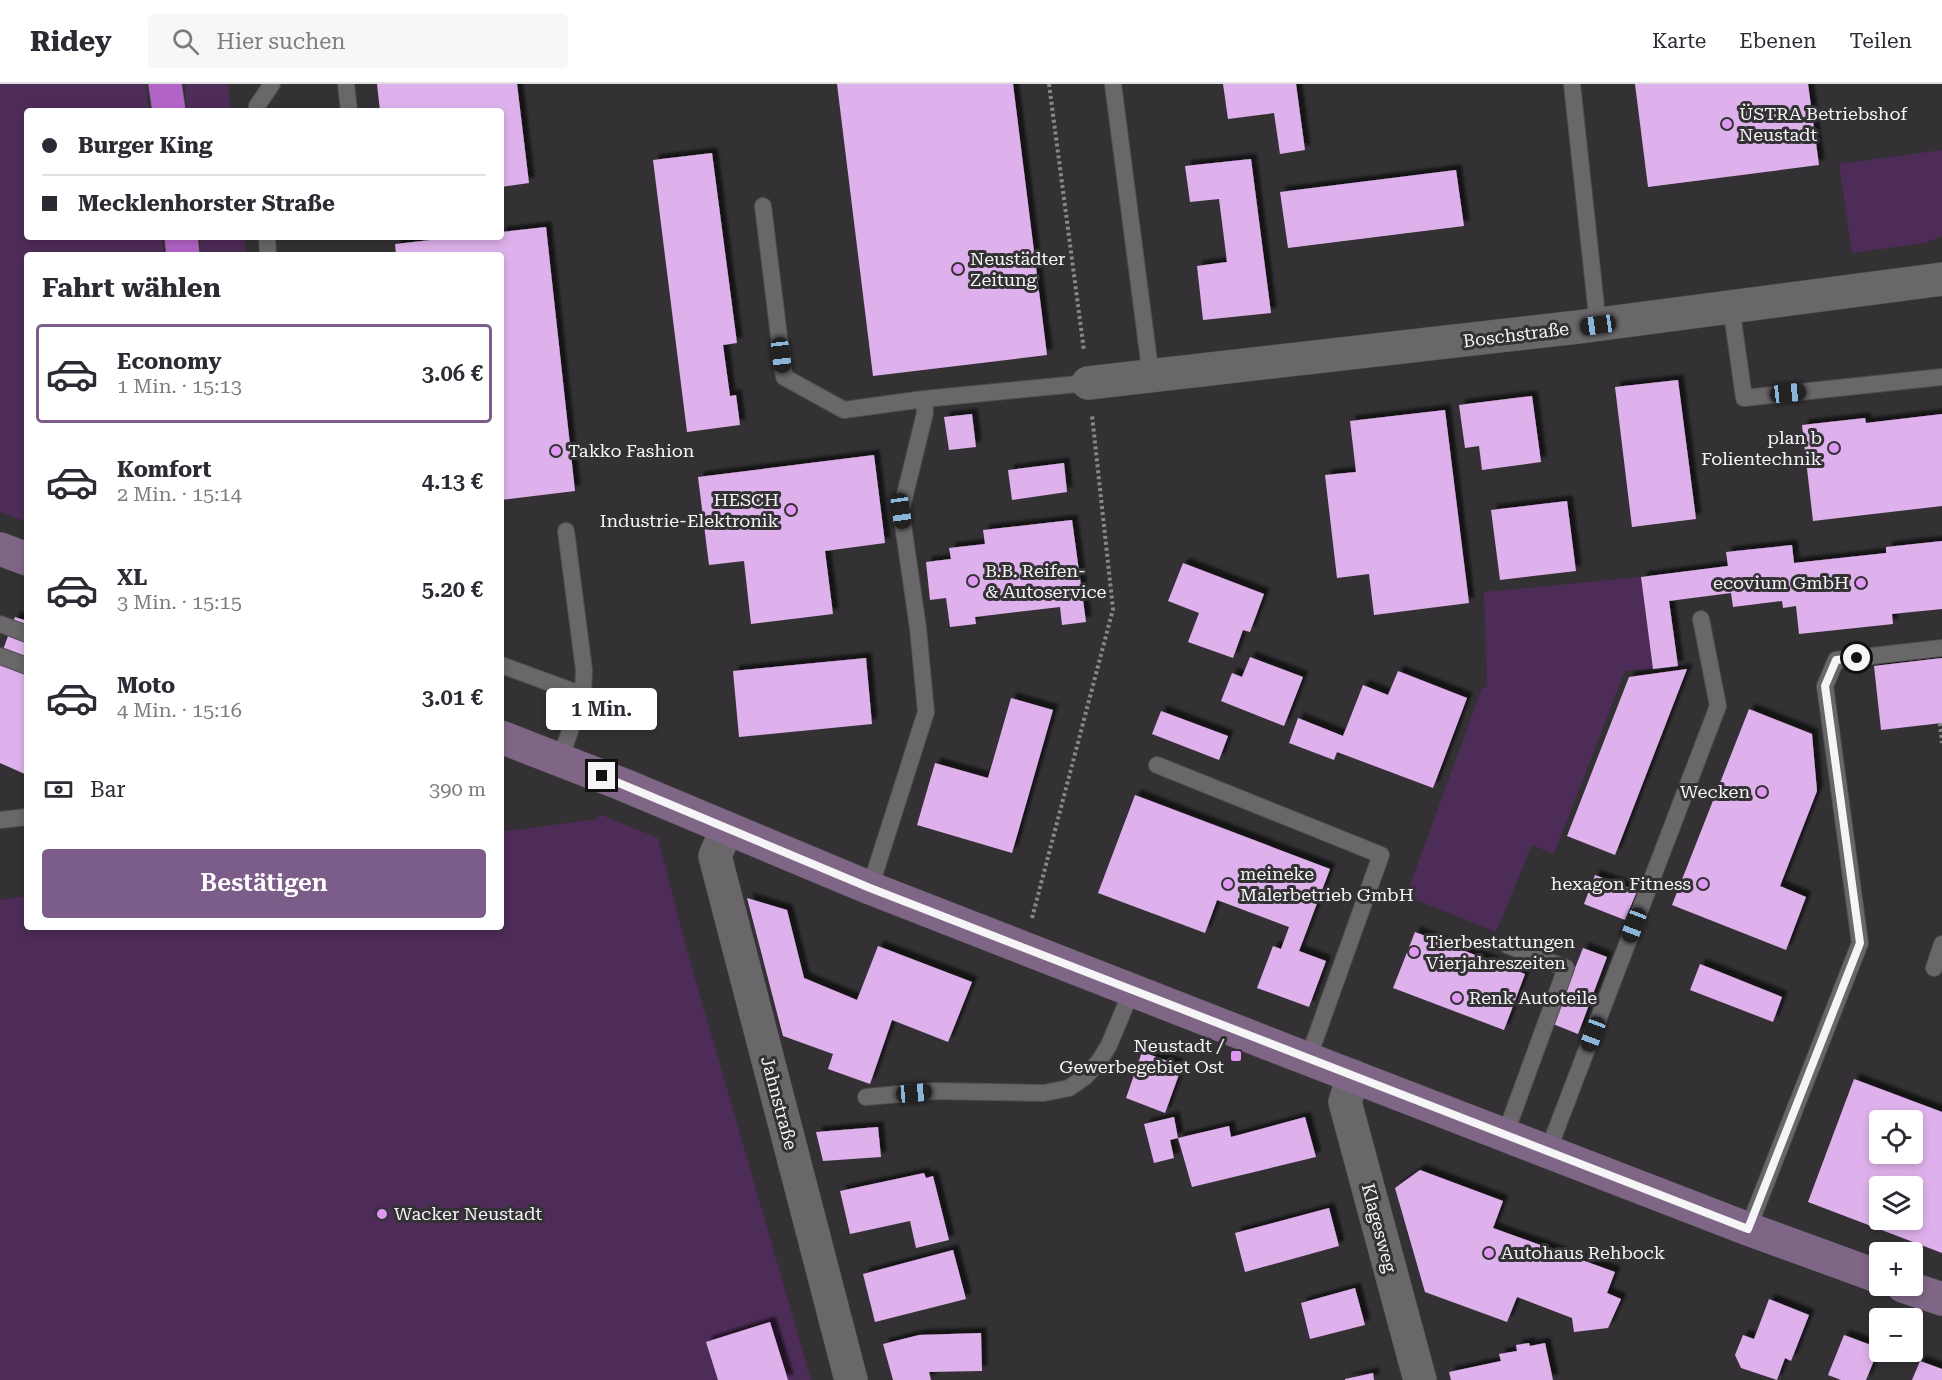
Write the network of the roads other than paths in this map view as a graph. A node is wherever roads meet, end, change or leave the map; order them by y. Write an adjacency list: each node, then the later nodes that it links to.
1 (165, 84): 6 (highway)
2 (272, 84): 7 (lane)
3 (346, 84): 8 (lane)
4 (1113, 84): 13 (lane)
5 (1572, 84): 12 (lane)
6 (169, 108)
7 (257, 108)
8 (349, 108)
9 (762, 206): 16 (lane)
10 (1942, 279): 11 (street, Boschstraße)
11 (1731, 306): 12 (street, Boschstraße); 14 (lane)
12 (1598, 325): 13 (street, Boschstraße)
13 (1151, 377): 15 (street, Boschstraße)
14 (1942, 377)
15 (1089, 384): 16 (lane)
16 (924, 399): 34 (lane)
17 (566, 531): 27 (lane)
18 (0, 549): 19 (main road)
19 (24, 558)
20 (1701, 619): 43 (lane)
21 (0, 624): 22 (lane)
22 (24, 633)
23 (1942, 648): 44 (lane)
24 (0, 656): 25 (lane)
25 (24, 665)
26 (504, 665): 27 (lane)
27 (583, 695): 29 (lane)
28 (504, 738): 29 (main road)
29 (560, 759): 33 (main road)
30 (1157, 765): 39 (lane)
31 (24, 818): 32 (lane)
32 (0, 820)
33 (727, 828): 34 (main road); 48 (street, Jahnstraße)
34 (870, 888): 38 (main road)
35 (1942, 944): 37 (lane)
36 (1507, 945): 42 (lane)
37 (1934, 968)
38 (1132, 990): 39 (main road); 41 (lane)
39 (1308, 1059): 40 (main road)
40 (1353, 1076): 42 (main road); 49 (street, Klagesweg)
41 (866, 1097)
42 (1505, 1135): 43 (main road)
43 (1548, 1151): 44 (main road)
44 (1748, 1229): 45 (main road)
45 (1869, 1273)
46 (1923, 1293): 47 (main road)
47 (1942, 1299)
48 (851, 1380)
49 (1420, 1380)

